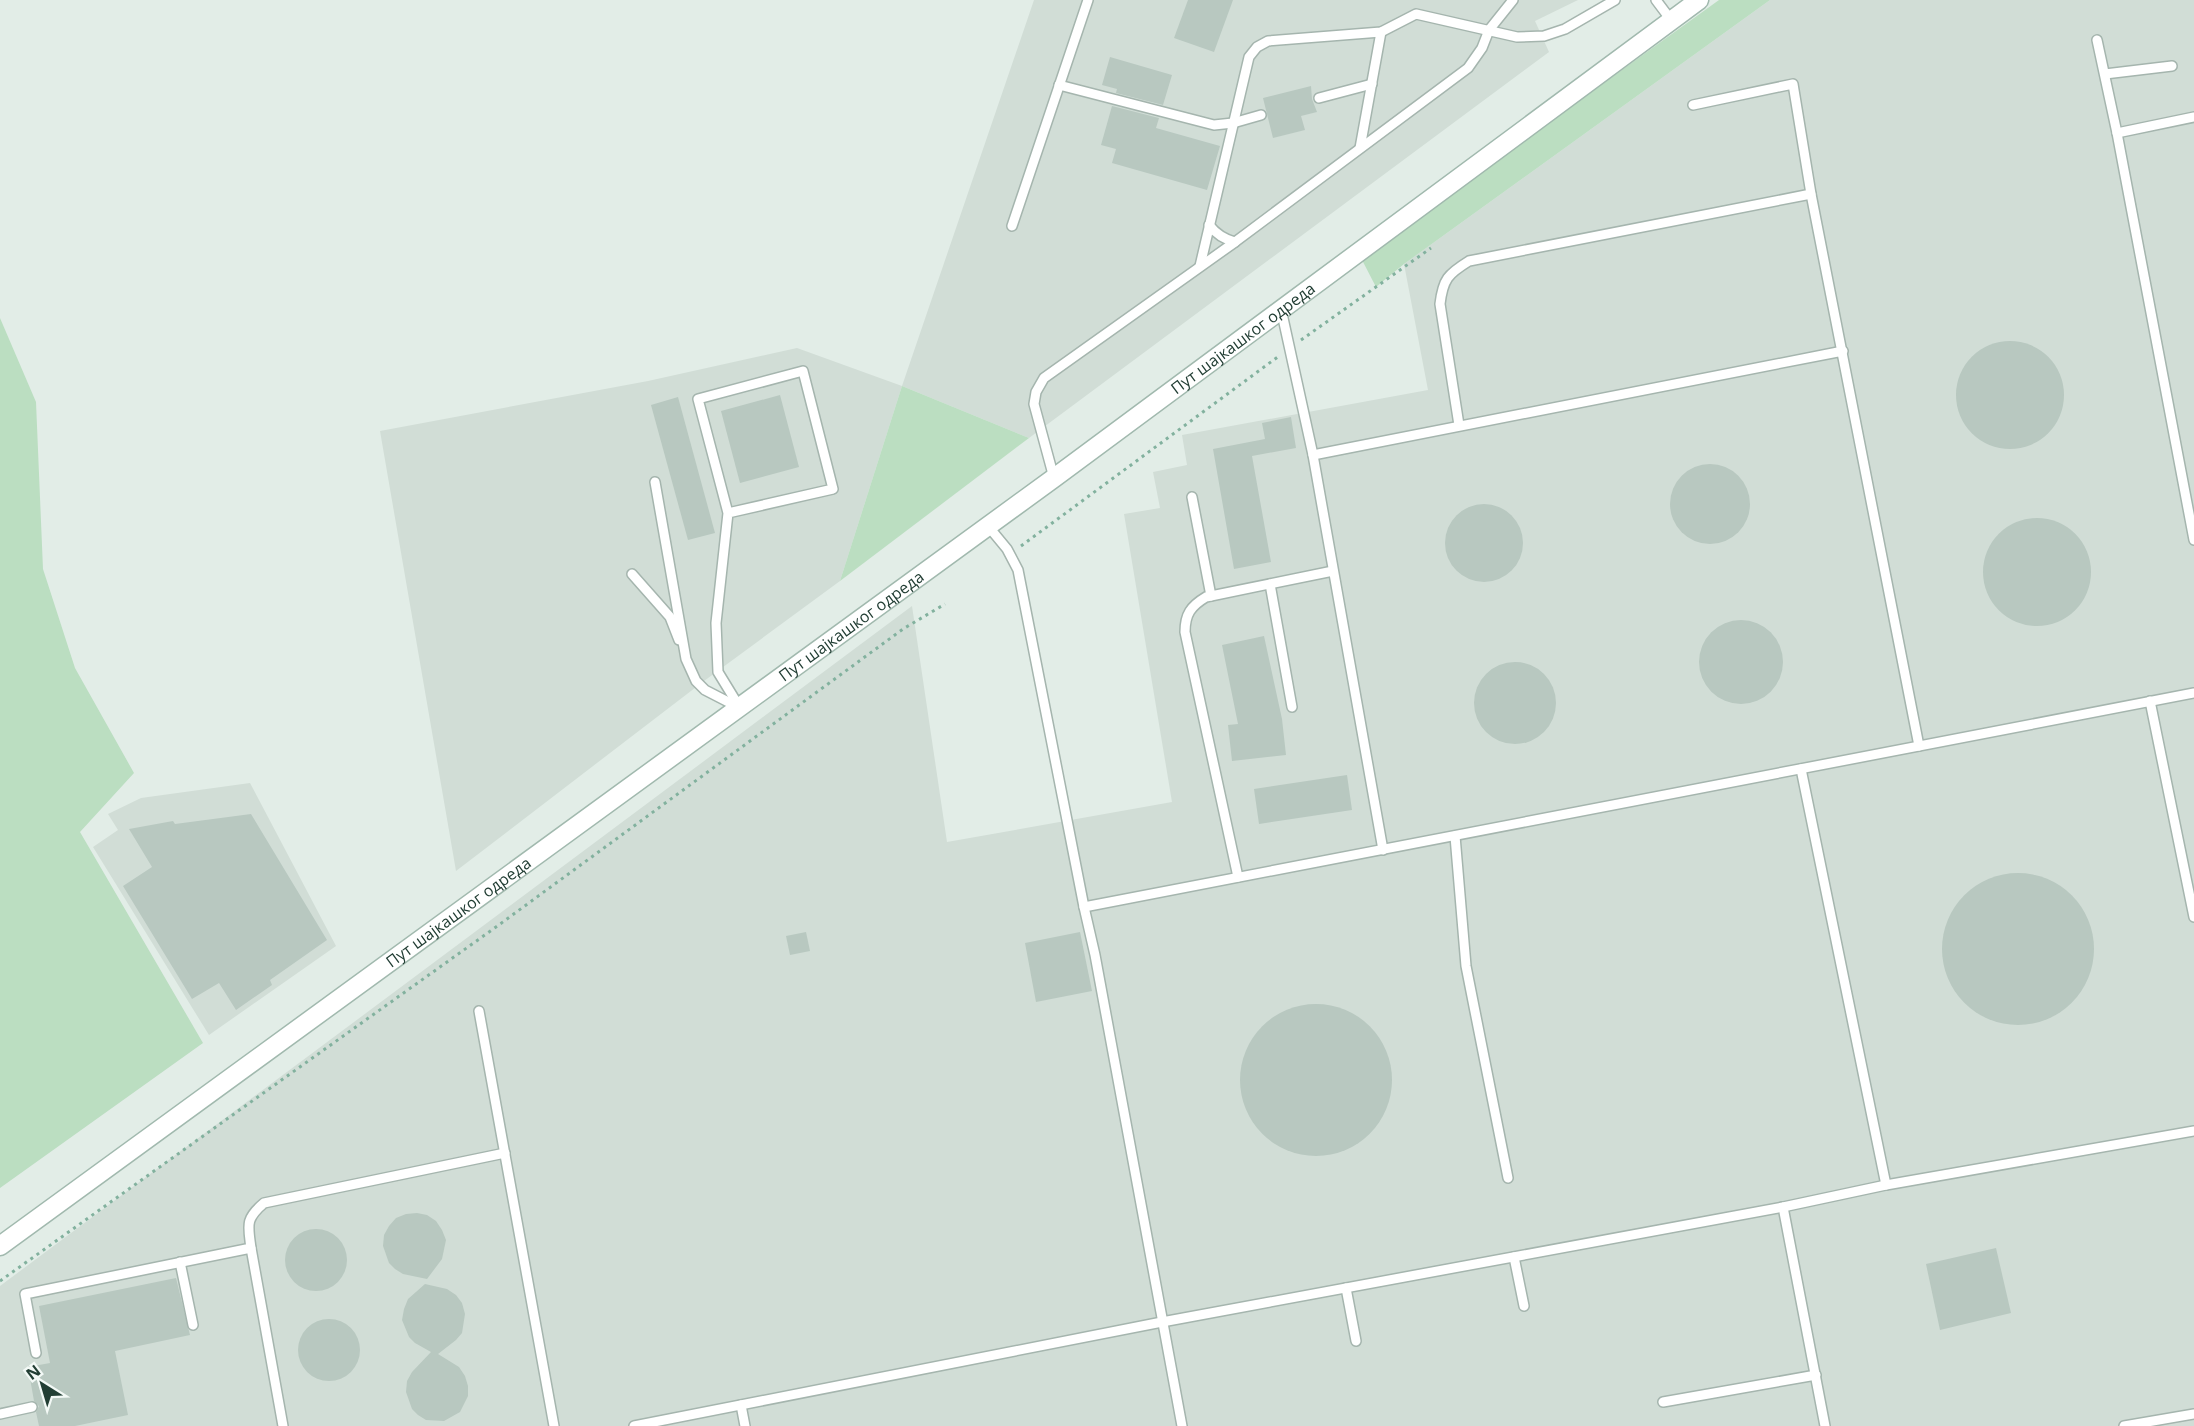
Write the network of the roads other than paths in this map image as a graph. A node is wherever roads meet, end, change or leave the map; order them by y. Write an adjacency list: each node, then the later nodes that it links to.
1 (1088, 0): 13 (lane)
2 (1513, 0): 7 (lane)
3 (1615, 0): 7 (lane)
4 (1656, 0): 6 (lane)
5 (1699, 0): 6 (street, Пут шајкашког одреда)
6 (1671, 20): 26 (street, Пут шајкашког одреда)
7 (1489, 30): 8 (lane); 20 (lane)
8 (1381, 32): 12 (lane); 18 (lane)
9 (2097, 40): 11 (lane)
10 (2172, 66): 11 (lane)
11 (2105, 74): 19 (lane)
12 (1372, 84): 14 (lane); 20 (lane)
13 (1059, 85): 18 (lane); 23 (lane)
14 (1319, 98)
15 (1693, 105): 21 (lane)
16 (1261, 115): 18 (lane)
17 (2194, 117): 19 (lane)
18 (1233, 123): 22 (lane)
19 (2117, 133): 35 (lane)
20 (1360, 148): 24 (lane)
21 (1811, 194): 27 (lane); 28 (lane)
22 (1209, 225): 24 (lane); 25 (lane)
23 (1012, 226)
24 (1235, 242): 25 (lane)
25 (1200, 266): 30 (lane)
26 (1281, 309): 29 (lane); 30 (street, Пут шајкашког одреда)
27 (1843, 351): 28 (lane); 45 (lane)
28 (1459, 425): 29 (lane)
29 (1312, 455): 36 (lane)
30 (1054, 478): 34 (street, Пут шајкашког одреда)
31 (655, 482): 40 (lane)
32 (1192, 497): 39 (lane)
33 (728, 513): 33 (lane); 44 (lane)
34 (988, 526): 44 (street, Пут шајкашког одреда); 50 (lane)
35 (2194, 540)
36 (1333, 571): 38 (lane); 48 (lane)
37 (632, 574): 40 (lane)
38 (1270, 584): 39 (lane); 43 (lane)
39 (1211, 596): 49 (lane)
40 (686, 658): 44 (lane)
41 (2194, 693): 42 (lane)
42 (2150, 701): 45 (lane); 51 (lane)
43 (1292, 707)
44 (740, 708): 58 (street, Пут шајкашког одреда)
45 (1919, 746): 46 (lane)
46 (1801, 769): 47 (lane); 56 (lane)
47 (1455, 836): 48 (lane); 55 (lane)
48 (1383, 849): 49 (lane)
49 (1238, 877): 50 (lane)
50 (1084, 907): 64 (lane)
51 (2194, 917)
52 (479, 1011): 54 (lane)
53 (2194, 1131): 56 (lane)
54 (505, 1153): 59 (lane); 75 (lane)
55 (1508, 1178)
56 (1886, 1185): 57 (lane)
57 (1783, 1207): 60 (lane); 68 (lane)
58 (0, 1246)
59 (251, 1248): 61 (lane); 74 (lane)
60 (1514, 1257): 62 (lane); 63 (lane)
61 (180, 1262): 65 (lane); 67 (lane)
62 (1346, 1288): 64 (lane); 66 (lane)
63 (1524, 1306)
64 (1162, 1322): 70 (lane); 78 (lane)
65 (193, 1325)
66 (1356, 1341)
67 (36, 1353)
68 (1816, 1375): 69 (lane); 79 (lane)
69 (1663, 1402)
70 (741, 1405): 76 (lane); 77 (lane)
71 (32, 1407): 73 (lane)
72 (2194, 1413): 80 (lane)
73 (0, 1414)
74 (283, 1426)
75 (554, 1426)
76 (634, 1426)
77 (745, 1426)
78 (1182, 1426)
79 (1825, 1426)
80 (2124, 1426)

